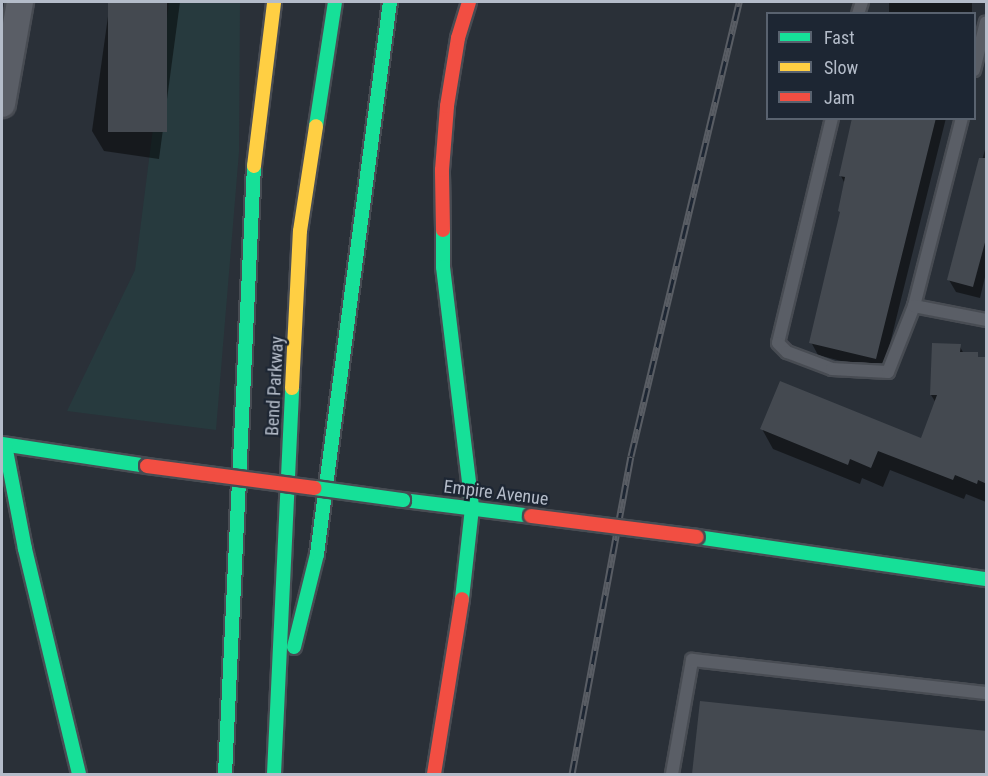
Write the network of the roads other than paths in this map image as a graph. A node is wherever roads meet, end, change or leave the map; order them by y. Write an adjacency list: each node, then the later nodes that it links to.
1 (20, 2): 8 (street)
2 (274, 2): 21 (highway, Bend Parkway)
3 (335, 2): 19 (highway, Bend Parkway)
4 (390, 2): 19 (highway)
5 (469, 2): 16 (highway)
6 (987, 22): 7 (lane)
7 (984, 40): 9 (lane)
8 (6, 53): 10 (street)
9 (976, 67)
10 (2, 104)
11 (832, 120): 13 (lane)
12 (961, 120): 13 (lane)
13 (914, 306): 14 (lane)
14 (987, 320)
15 (3, 444): 16 (highway, Empire Avenue, bridge); 20 (highway)
16 (472, 508): 17 (highway, Empire Avenue, bridge); 23 (highway)
17 (987, 579)
18 (987, 693): 24 (lane)
19 (276, 719): 22 (highway, Bend Parkway)
20 (79, 774)
21 (225, 774)
22 (274, 774)
23 (434, 774)
24 (672, 774)

